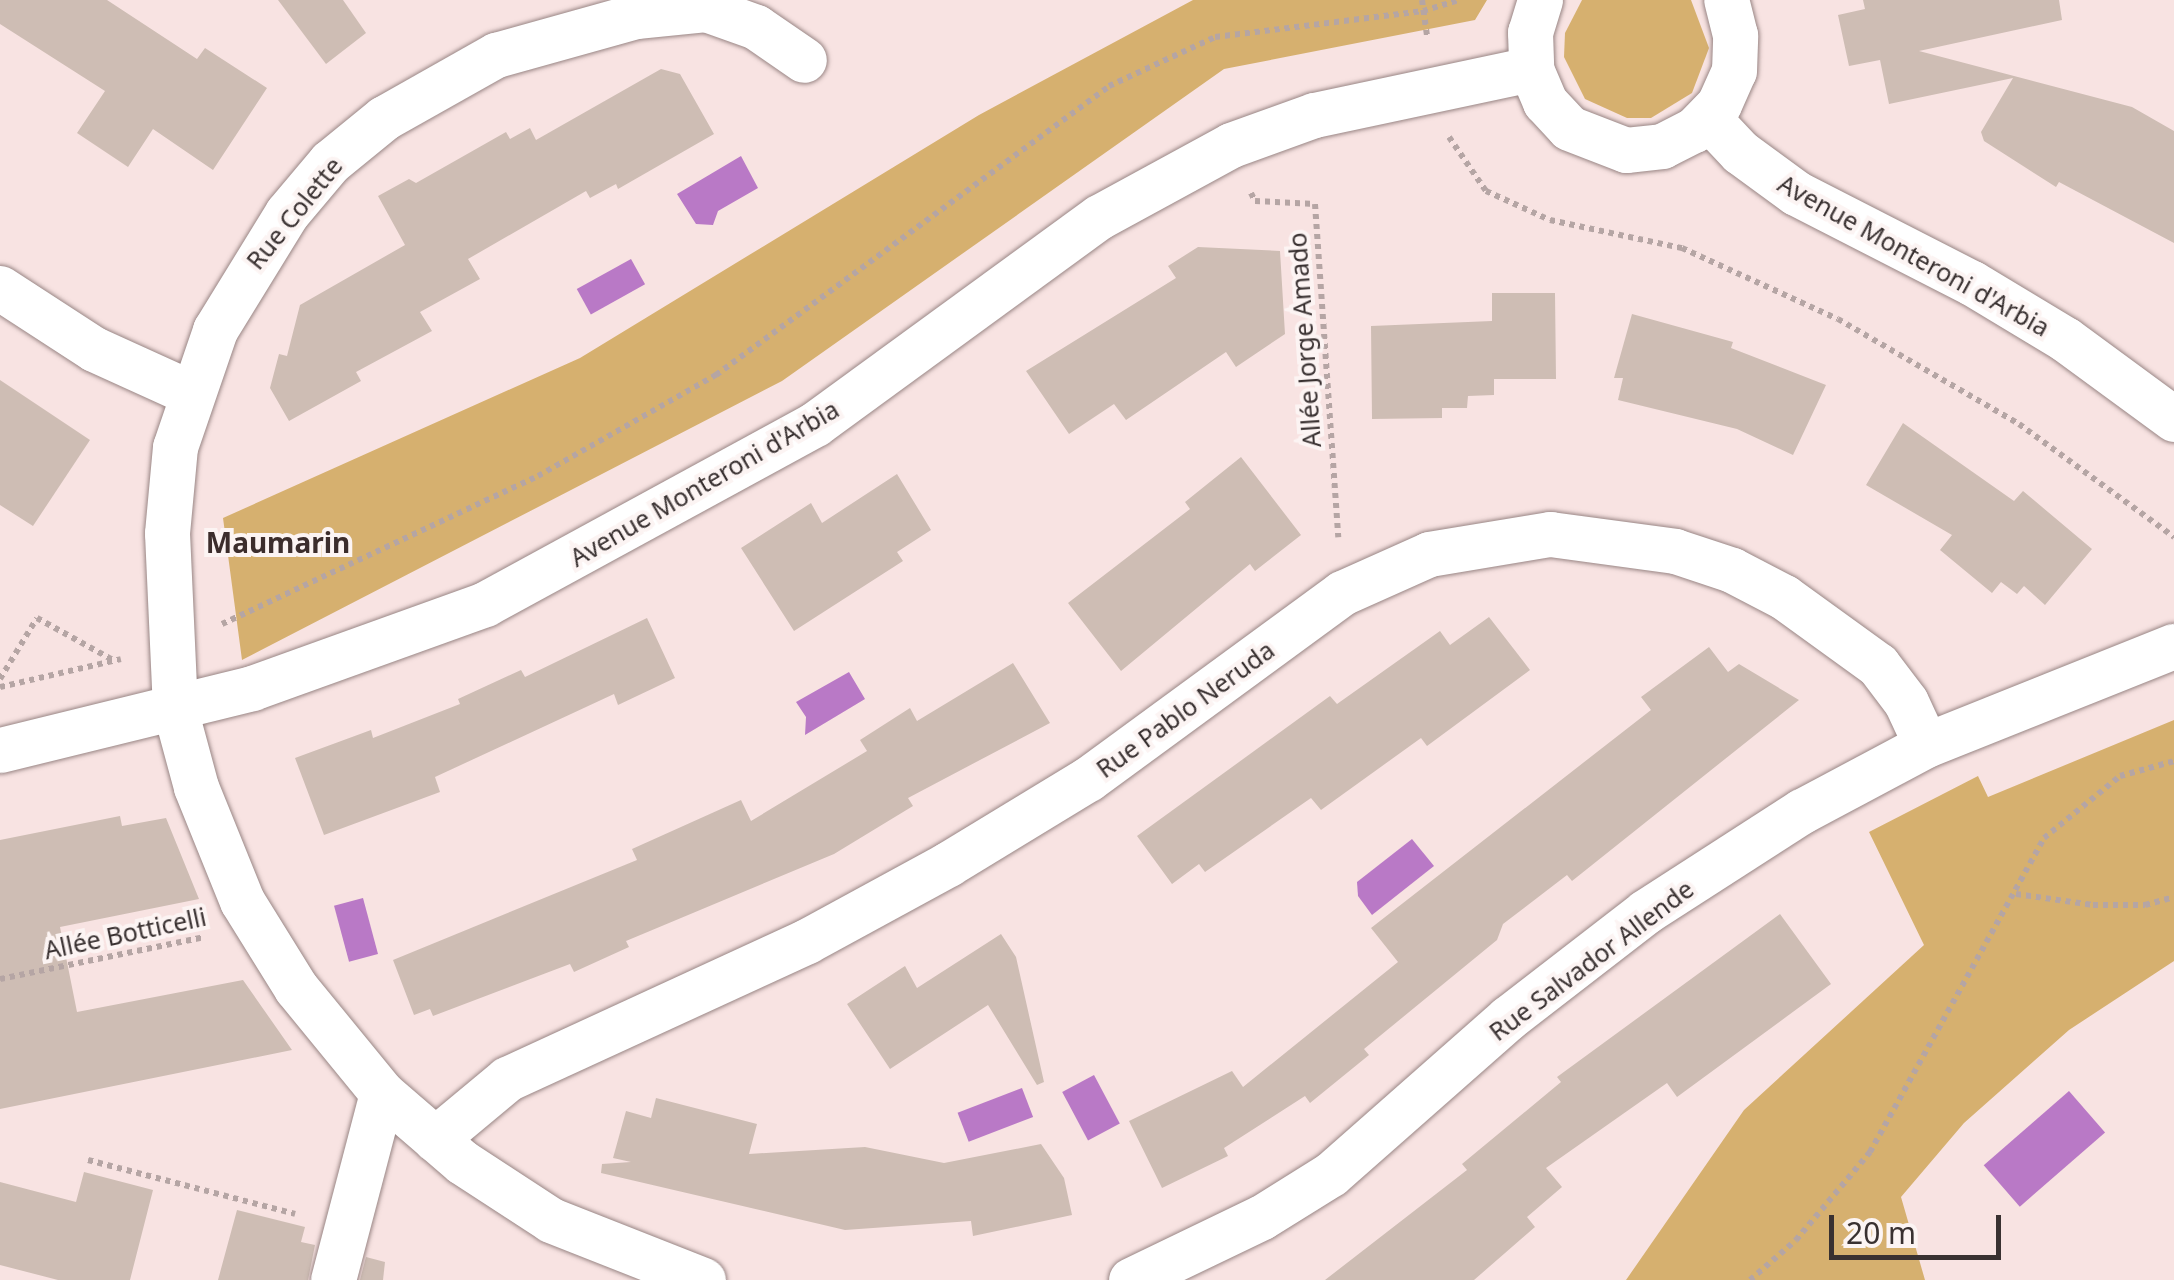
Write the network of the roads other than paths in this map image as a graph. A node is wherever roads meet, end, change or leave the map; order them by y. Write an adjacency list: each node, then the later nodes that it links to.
1 (1540, 0): 4 (street)
2 (1726, 0): 5 (street)
3 (804, 60): 7 (street, Rue Colette)
4 (1532, 69): 5 (street); 10 (street, Avenue Monteroni d'Arbia)
5 (1708, 118): 8 (street, Avenue Monteroni d'Arbia)
6 (0, 288): 7 (street)
7 (191, 393): 10 (street, Rue Colette)
8 (2174, 419)
9 (2174, 646): 11 (street, Rue Salvador Allende)
10 (175, 709): 12 (street, Avenue Monteroni d'Arbia); 13 (street)
11 (1926, 745): 14 (street, Rue Pablo Neruda); 15 (street, Rue Salvador Allende)
12 (0, 750)
13 (382, 1093): 14 (street); 16 (street)
14 (435, 1139): 17 (street)
15 (1144, 1278)
16 (333, 1280)
17 (703, 1280)

